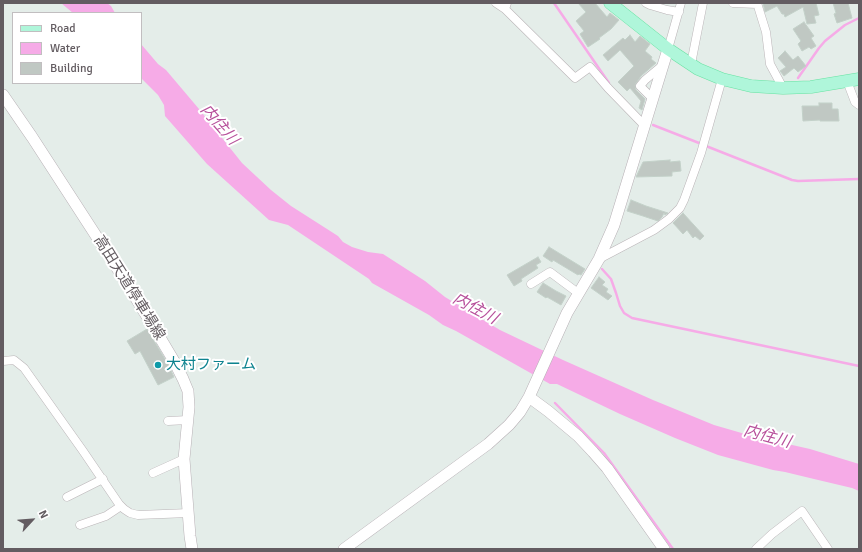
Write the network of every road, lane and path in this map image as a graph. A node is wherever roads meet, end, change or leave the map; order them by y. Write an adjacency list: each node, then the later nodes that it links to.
1 (496, 3): 8 (street)
2 (610, 3): 10 (main road)
3 (646, 3): 9 (street)
4 (681, 3): 9 (street)
5 (703, 3): 11 (street)
6 (733, 3): 7 (street)
7 (757, 3): 15 (street)
8 (506, 6): 19 (street)
9 (679, 12): 10 (street)
10 (668, 49): 11 (main road); 12 (street)
11 (691, 64): 13 (main road)
12 (663, 65): 17 (street); 17 (street)
13 (722, 79): 15 (main road); 20 (street)
14 (853, 80): 15 (main road); 18 (street)
15 (783, 88)
16 (3, 95): 25 (street, 高田天道停車場線)
17 (653, 99): 19 (street)
18 (859, 105)
19 (644, 125): 20 (street)
20 (599, 258): 22 (street)
21 (531, 284): 22 (street)
22 (578, 293): 24 (street)
23 (3, 361): 29 (street)
24 (529, 397): 35 (street); 36 (street)
25 (188, 420): 26 (street); 27 (street, 高田天道停車場線)
26 (168, 421)
27 (184, 459): 28 (street); 32 (street, 高田天道停車場線)
28 (153, 473)
29 (103, 479): 30 (street); 31 (street)
30 (67, 496)
31 (121, 506): 32 (street); 33 (street)
32 (189, 513): 34 (street, 高田天道停車場線)
33 (80, 525)
34 (192, 549)
35 (345, 549)
36 (664, 549)
37 (756, 549): 38 (street)
38 (828, 549)

